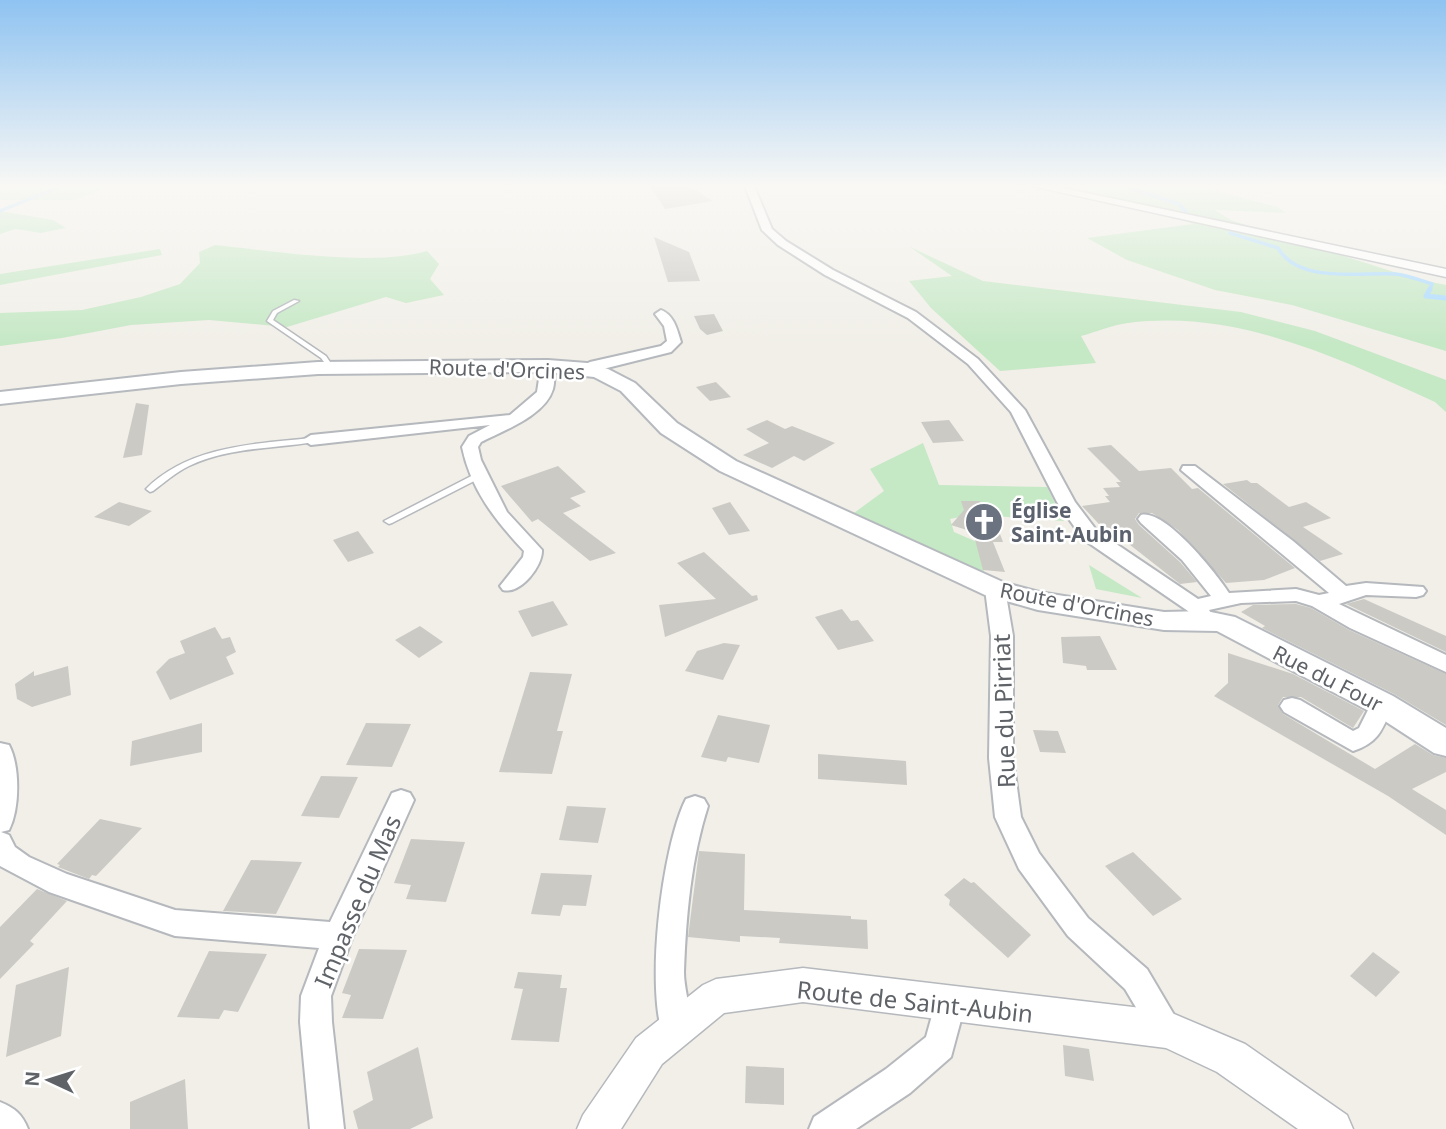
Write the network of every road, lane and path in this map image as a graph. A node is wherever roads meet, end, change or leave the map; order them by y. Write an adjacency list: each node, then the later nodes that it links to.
1 (777, 239): 22 (street)
2 (1285, 239): 3 (street)
3 (1446, 273)
4 (296, 301): 7 (lane)
5 (662, 314): 8 (street)
6 (548, 366): 7 (main road, Route d'Orcines); 8 (main road, Route d'Orcines); 10 (street)
7 (324, 368): 9 (main road, Route d'Orcines)
8 (587, 369): 18 (main road, Route d'Orcines)
9 (0, 398)
10 (511, 419): 11 (street); 13 (street)
11 (311, 440): 14 (lane)
12 (1189, 470): 20 (street)
13 (482, 474): 16 (lane); 17 (street)
14 (150, 489)
15 (1147, 519): 22 (street)
16 (389, 521)
17 (510, 586)
18 (995, 589): 22 (main road, Route d'Orcines); 35 (street, Rue du Pirriat)
19 (1416, 591): 20 (street)
20 (1342, 593): 21 (street)
21 (1319, 601): 22 (street); 23 (street)
22 (1208, 609): 24 (main road, Rue du Four)
23 (1446, 664)
24 (1382, 705): 25 (street); 26 (main road, Rue du Four)
25 (1292, 706)
26 (1446, 744)
27 (0, 752): 30 (street)
28 (401, 800): 32 (street, Impasse du Mas)
29 (695, 806): 34 (street)
30 (0, 822)
31 (0, 843): 32 (street)
32 (338, 936): 38 (street, Impasse du Mas)
33 (949, 1005): 34 (street, Route de Saint-Aubin); 35 (street, Route de Saint-Aubin); 40 (street)
34 (676, 1030): 39 (street, Route de Saint-Aubin)
35 (1167, 1030): 41 (street)
36 (0, 1119): 37 (street)
37 (11, 1129)
38 (327, 1129)
39 (597, 1129)
40 (826, 1129)
41 (1333, 1129)

